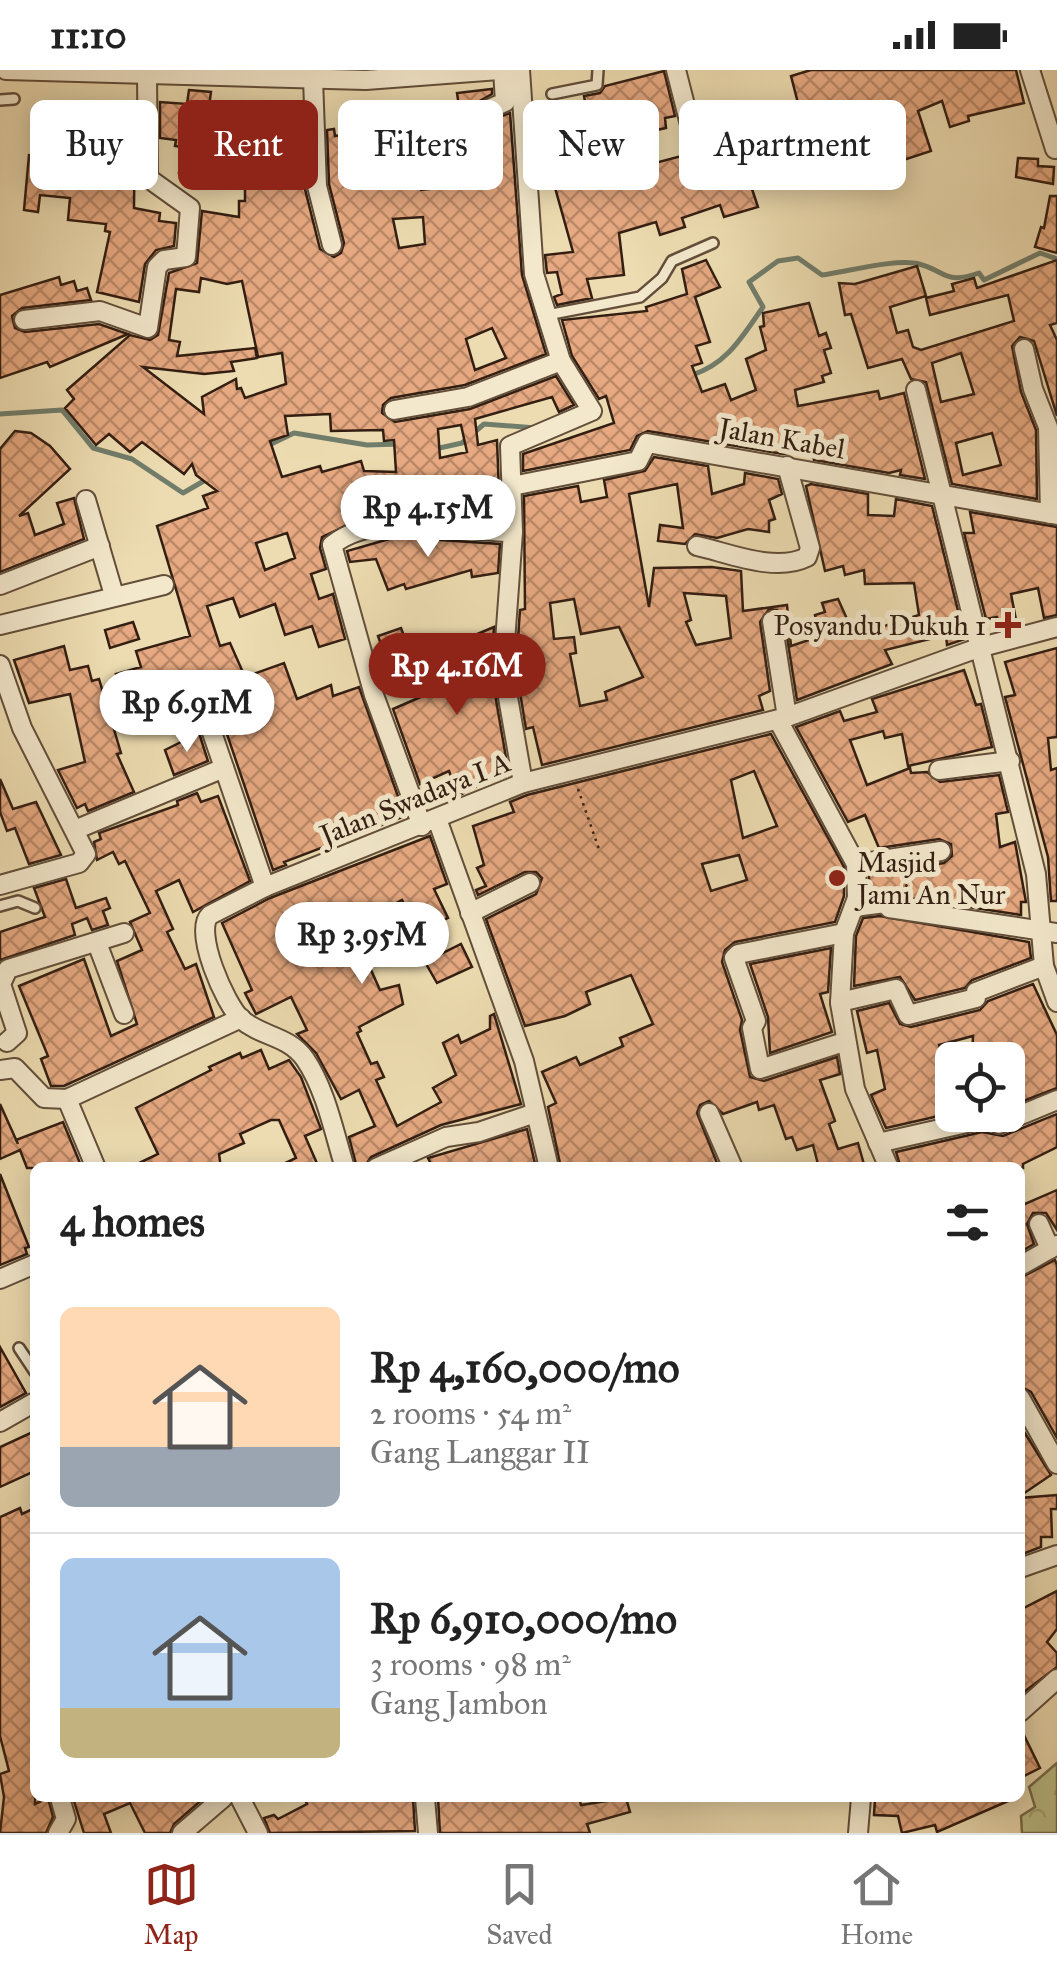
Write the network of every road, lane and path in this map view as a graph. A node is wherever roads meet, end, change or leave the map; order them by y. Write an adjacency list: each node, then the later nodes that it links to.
1 (6, 70): 7 (street)
2 (501, 70): 10 (street); 18 (street)
3 (520, 70): 22 (street)
4 (598, 70): 14 (lane)
5 (676, 70): 17 (street)
6 (1030, 70): 19 (street)
7 (54, 72): 12 (street)
8 (173, 74): 9 (street); 12 (street)
9 (240, 74): 13 (street)
10 (417, 74): 11 (street)
11 (365, 75): 13 (street)
12 (147, 76): 23 (street)
13 (313, 79): 21 (street)
14 (552, 94)
15 (14, 99): 16 (lane)
16 (0, 100)
17 (684, 100)
18 (503, 103)
19 (1055, 149)
20 (713, 243): 22 (lane)
21 (332, 244)
22 (547, 314): 25 (street)
23 (24, 320)
24 (1024, 349): 32 (street)
25 (561, 361): 27 (street); 29 (street)
26 (916, 390): 30 (street)
27 (394, 410)
28 (787, 466): 29 (street, Jalan Kabel); 30 (street, Jalan Kabel); 35 (street)
29 (512, 486): 33 (street)
30 (946, 498): 32 (street, Jalan Kabel); 42 (street)
31 (86, 500): 34 (street)
32 (1053, 515)
33 (514, 532): 52 (street); 53 (street)
34 (100, 546): 36 (street); 38 (street)
35 (697, 546)
36 (0, 585)
37 (164, 585): 38 (street)
38 (114, 596): 40 (street)
39 (772, 622): 45 (street)
40 (0, 625)
41 (1057, 627): 42 (street, Jalan Swadaya I A)
42 (978, 648): 45 (street, Jalan Swadaya I A); 48 (street)
43 (0, 664): 46 (street)
44 (206, 718): 49 (street)
45 (782, 718): 50 (street, Jalan Swadaya I A); 57 (street)
46 (22, 728): 47 (street); 54 (street)
47 (0, 731)
48 (1010, 761): 51 (street); 67 (street)
49 (224, 768): 54 (street); 60 (street)
50 (571, 768): 52 (street, Jalan Swadaya I A); 56 (path)
51 (939, 770)
52 (523, 783): 53 (street, Jalan Swadaya I A)
53 (429, 822): 60 (street, Jalan Swadaya I A); 64 (street)
54 (78, 829): 59 (street)
55 (941, 851): 57 (street)
56 (600, 852)
57 (856, 864): 62 (street)
58 (530, 883): 64 (street)
59 (0, 886)
60 (265, 887): 74 (street, Jalan Swadaya I A)
61 (0, 906): 63 (lane)
62 (854, 906): 66 (street); 67 (street)
63 (35, 908)
64 (470, 913): 80 (street)
65 (124, 933): 68 (street)
66 (844, 933): 70 (street); 76 (street)
67 (1049, 933): 69 (street)
68 (97, 942): 72 (street); 75 (street)
69 (1044, 966): 70 (street); 71 (street)
70 (840, 1002): 76 (street)
71 (1057, 1002)
72 (124, 1014)
73 (0, 1015): 75 (street)
74 (241, 1018): 78 (street); 84 (street)
75 (7, 1042): 77 (street)
76 (844, 1042): 82 (street)
77 (8, 1069): 78 (street)
78 (68, 1098): 83 (street)
79 (1057, 1100): 82 (street)
80 (535, 1113): 85 (street); 86 (street)
81 (708, 1113): 87 (street)
82 (878, 1143): 88 (street)
83 (94, 1162)
84 (343, 1162)
85 (390, 1162)
86 (547, 1162)
87 (729, 1162)
88 (886, 1162)
89 (1039, 1224): 90 (street)
90 (1054, 1247): 91 (street)
91 (1025, 1263)
92 (30, 1266): 93 (street)
93 (0, 1279)
94 (19, 1348): 95 (lane)
95 (30, 1364)
96 (30, 1405): 98 (street)
97 (1025, 1419): 99 (street)
98 (0, 1422)
99 (1056, 1460)
100 (1057, 1555): 101 (street)
101 (1025, 1566)
102 (1057, 1680): 103 (street)
103 (1025, 1708)
104 (61, 1802): 109 (street)
105 (218, 1802): 110 (street)
106 (242, 1802): 111 (street)
107 (424, 1802): 112 (street)
108 (861, 1802): 113 (street)
109 (58, 1833)
110 (182, 1833)
111 (258, 1833)
112 (428, 1833)
113 (858, 1833)

